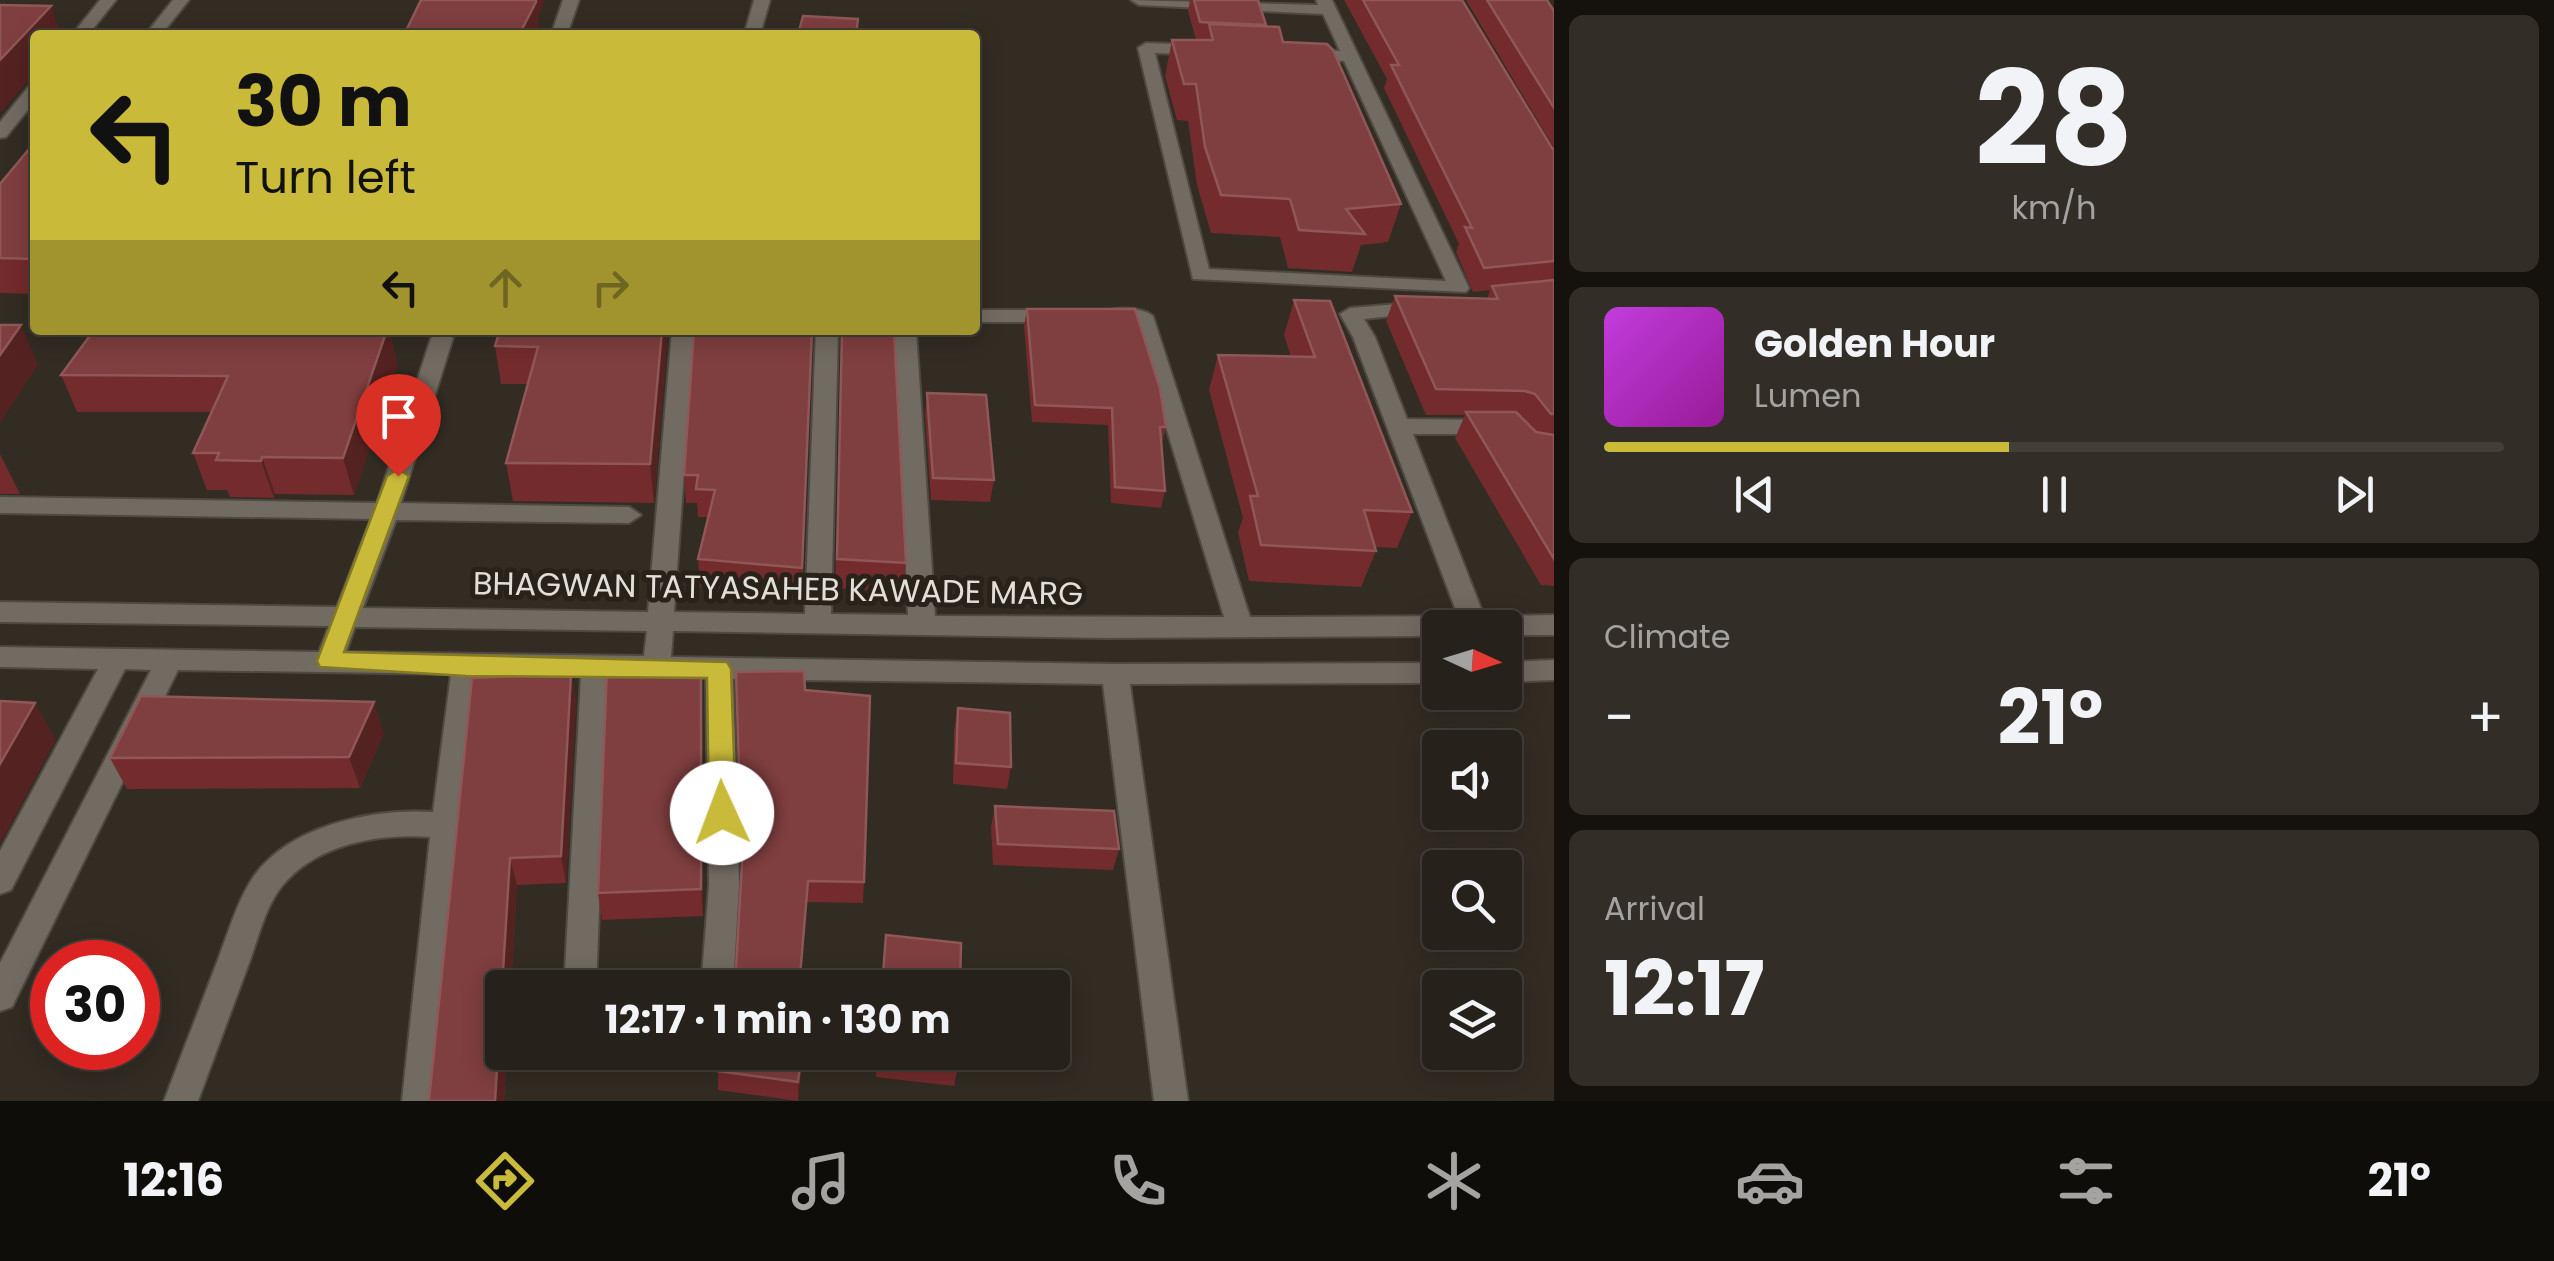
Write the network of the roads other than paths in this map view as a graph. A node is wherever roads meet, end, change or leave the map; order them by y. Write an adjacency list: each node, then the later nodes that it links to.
1 (108, 0): 7 (street)
2 (181, 0): 8 (street)
3 (571, 0): 9 (street)
4 (762, 0): 10 (street)
5 (1140, 0): 6 (street)
6 (1329, 4): 13 (street); 17 (street)
7 (84, 30)
8 (158, 30)
9 (561, 30)
10 (753, 30)
11 (1220, 50): 16 (street)
12 (1294, 54): 13 (street)
13 (1350, 56): 16 (street)
14 (30, 96): 15 (street)
15 (0, 132)
16 (1338, 281): 17 (street)
17 (1350, 314): 23 (street)
18 (980, 316): 37 (street)
19 (683, 335): 31 (street)
20 (827, 335): 32 (street)
21 (904, 335): 33 (street)
22 (442, 338): 26 (street)
23 (1398, 426): 24 (street); 28 (street)
24 (1512, 427)
25 (0, 505): 26 (street)
26 (387, 510): 27 (street); 30 (street)
27 (629, 516)
28 (1469, 610)
29 (0, 612): 30 (street, BHAGWAN TATYASAHEB KAWADE MARG)
30 (348, 618): 31 (street, BHAGWAN TATYASAHEB KAWADE MARG); 41 (street)
31 (662, 620): 32 (street, BHAGWAN TATYASAHEB KAWADE MARG); 44 (street)
32 (818, 623): 33 (street, BHAGWAN TATYASAHEB KAWADE MARG)
33 (922, 624): 37 (street, BHAGWAN TATYASAHEB KAWADE MARG)
34 (1554, 625): 35 (street, BHAGWAN TATYASAHEB KAWADE MARG)
35 (1522, 626)
36 (1422, 627): 37 (street, BHAGWAN TATYASAHEB KAWADE MARG)
37 (1240, 628)
38 (0, 658): 39 (street)
39 (117, 658): 40 (street); 51 (street)
40 (170, 658): 41 (street); 54 (street)
41 (329, 661): 42 (street)
42 (466, 667): 43 (street); 50 (street)
43 (595, 667): 44 (street); 52 (street)
44 (657, 668): 45 (street)
45 (719, 669): 49 (street); 53 (street)
46 (1554, 670): 47 (street)
47 (1522, 671)
48 (1422, 673): 49 (street)
49 (1114, 674): 57 (street)
50 (446, 826): 55 (street); 56 (street)
51 (0, 881)
52 (581, 970)
53 (719, 970)
54 (0, 996)
55 (181, 1101)
56 (418, 1101)
57 (1171, 1101)

